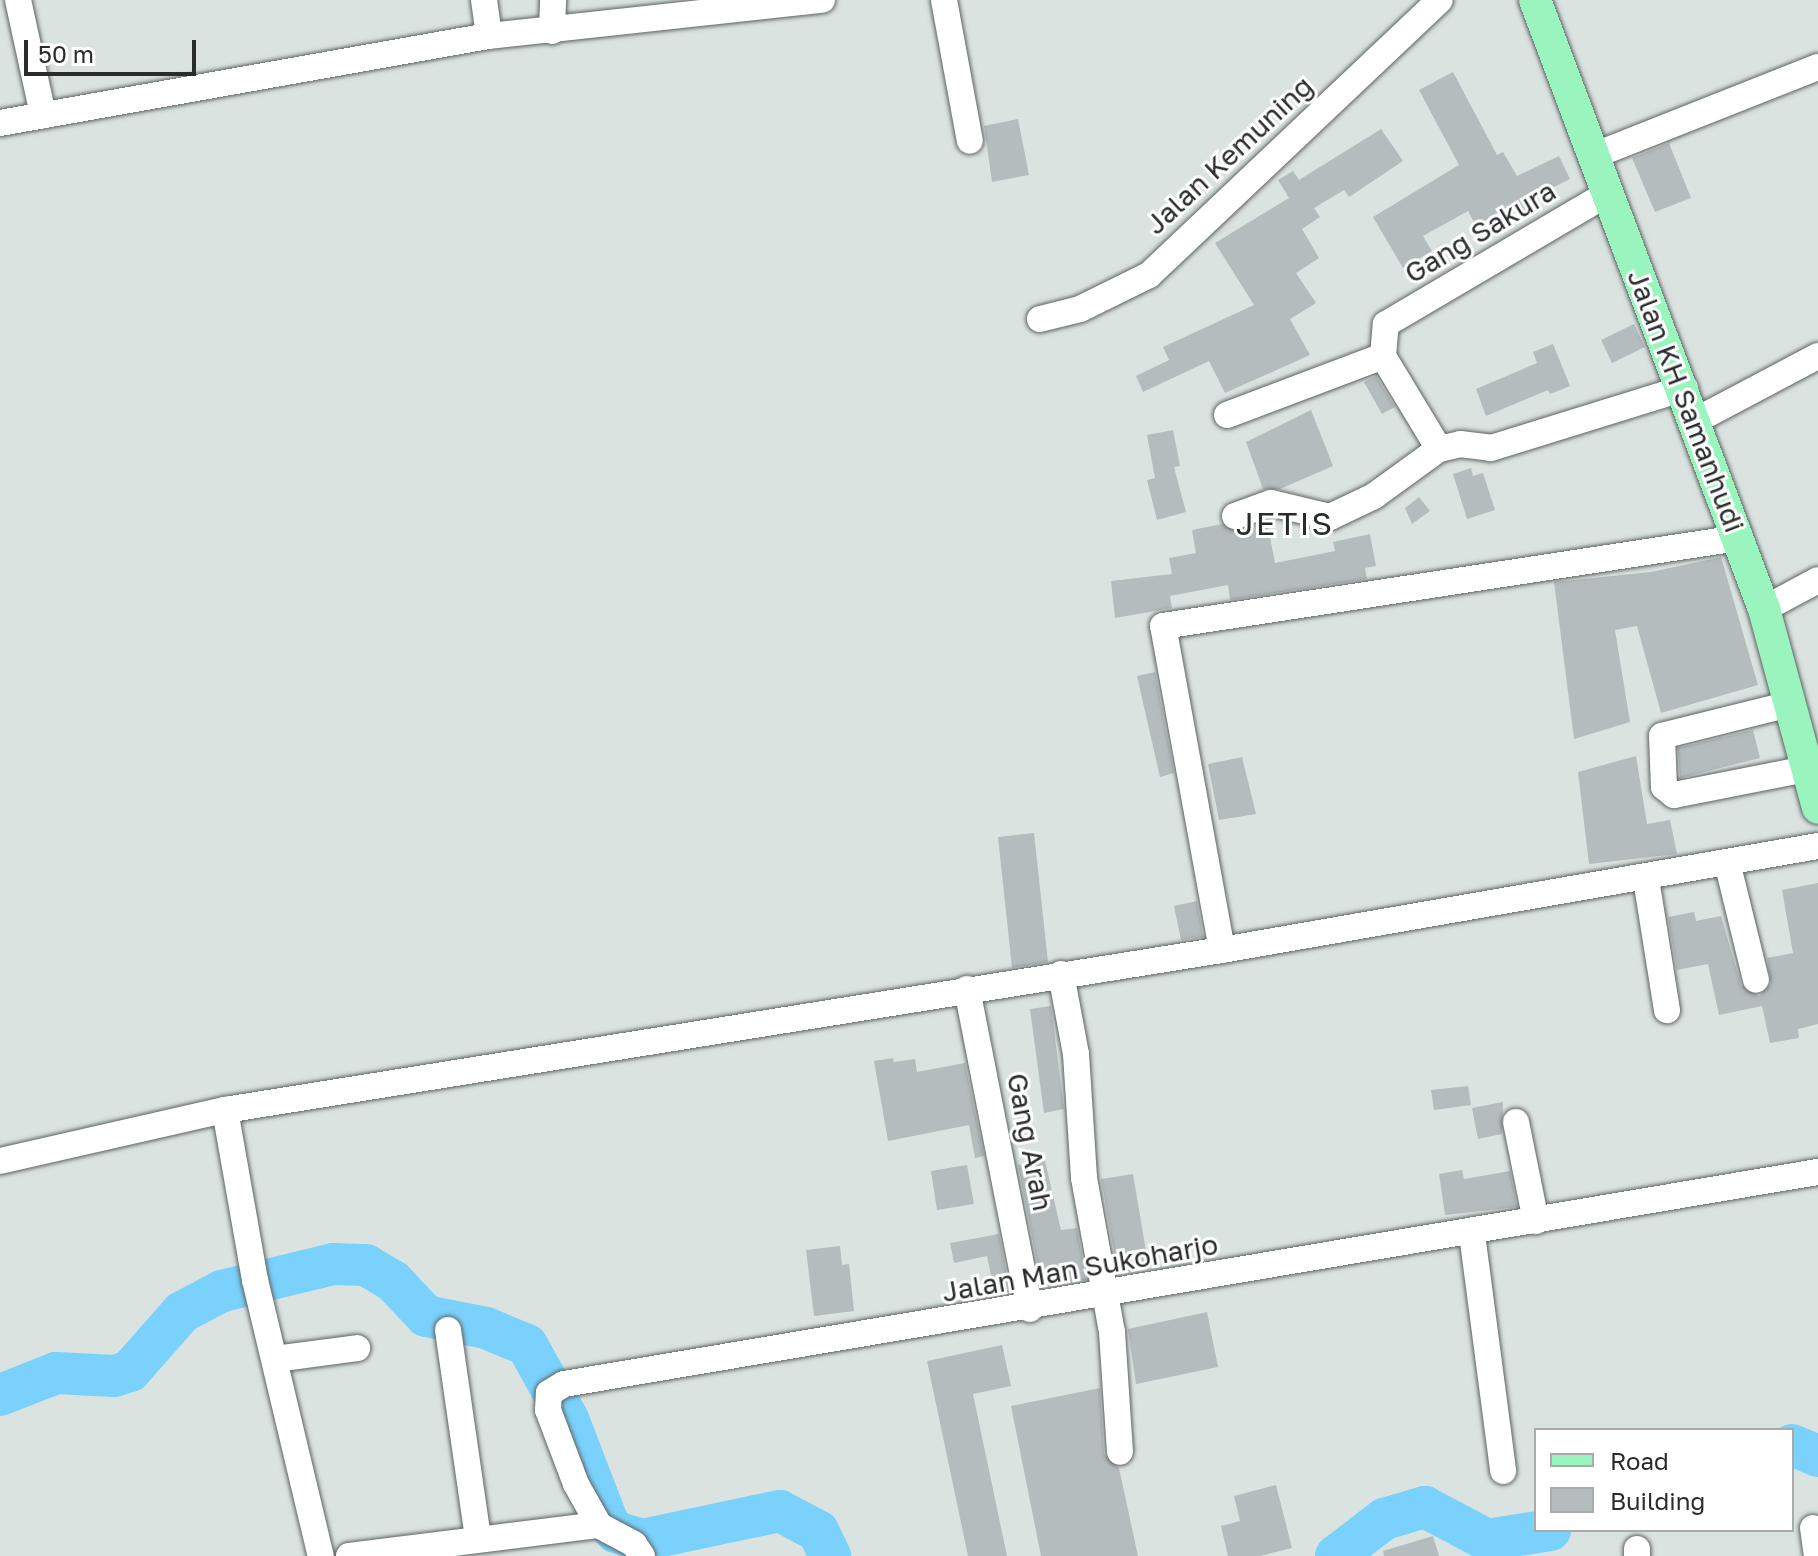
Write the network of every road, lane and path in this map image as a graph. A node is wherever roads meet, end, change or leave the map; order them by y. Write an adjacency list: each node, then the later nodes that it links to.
1 (18, 0): 12 (street)
2 (484, 0): 10 (street)
3 (553, 0): 9 (street)
4 (822, 0): 8 (street)
5 (944, 0): 14 (street)
6 (1440, 0): 17 (street, Jalan Kemuning)
7 (1535, 0): 15 (main road, Jalan KH Samanhudi)
8 (769, 4): 9 (street)
9 (552, 31): 10 (street)
10 (489, 36): 12 (street)
11 (1818, 67): 15 (street)
12 (43, 115): 13 (street)
13 (0, 123)
14 (970, 141)
15 (1593, 156): 16 (main road, Jalan KH Samanhudi)
16 (1607, 194): 18 (street, Gang Sakura); 20 (main road, Jalan KH Samanhudi)
17 (1040, 319)
18 (1383, 356): 21 (street); 23 (street)
19 (1818, 356): 22 (street)
20 (1685, 388): 22 (main road, Jalan KH Samanhudi); 23 (street)
21 (1227, 415)
22 (1695, 421): 25 (main road, Jalan KH Samanhudi)
23 (1439, 449): 24 (street)
24 (1235, 516)
25 (1738, 538): 27 (main road, Jalan KH Samanhudi); 34 (street)
26 (1818, 580): 27 (street)
27 (1764, 609): 28 (main road, Jalan KH Samanhudi)
28 (1790, 704): 29 (main road, Jalan KH Samanhudi); 29 (street)
29 (1807, 769): 30 (main road, Jalan KH Samanhudi)
30 (1818, 808)
31 (1818, 846): 32 (street)
32 (1728, 866): 33 (street); 36 (street)
33 (1646, 879): 34 (street); 38 (street)
34 (1222, 950): 35 (street)
35 (1061, 974): 37 (street); 45 (street)
36 (1756, 980)
37 (967, 989): 39 (street); 46 (street, Gang Arah)
38 (1667, 1010)
39 (225, 1110): 41 (street); 49 (street)
40 (1516, 1122): 43 (street)
41 (0, 1161)
42 (1818, 1172): 43 (street, Jalan Man Sukoharjo)
43 (1536, 1221): 44 (street, Jalan Man Sukoharjo)
44 (1472, 1234): 45 (street, Jalan Man Sukoharjo); 51 (street)
45 (1107, 1295): 46 (street, Jalan Man Sukoharjo); 50 (street)
46 (1030, 1309): 52 (street, Jalan Man Sukoharjo)
47 (448, 1330): 54 (street)
48 (357, 1348): 49 (street)
49 (275, 1359): 55 (street)
50 (1120, 1452)
51 (1503, 1471)
52 (599, 1525): 54 (street); 57 (street)
53 (1813, 1528): 58 (street)
54 (478, 1538): 56 (street)
55 (321, 1556)
56 (349, 1556)
57 (642, 1556)
58 (1817, 1556)

